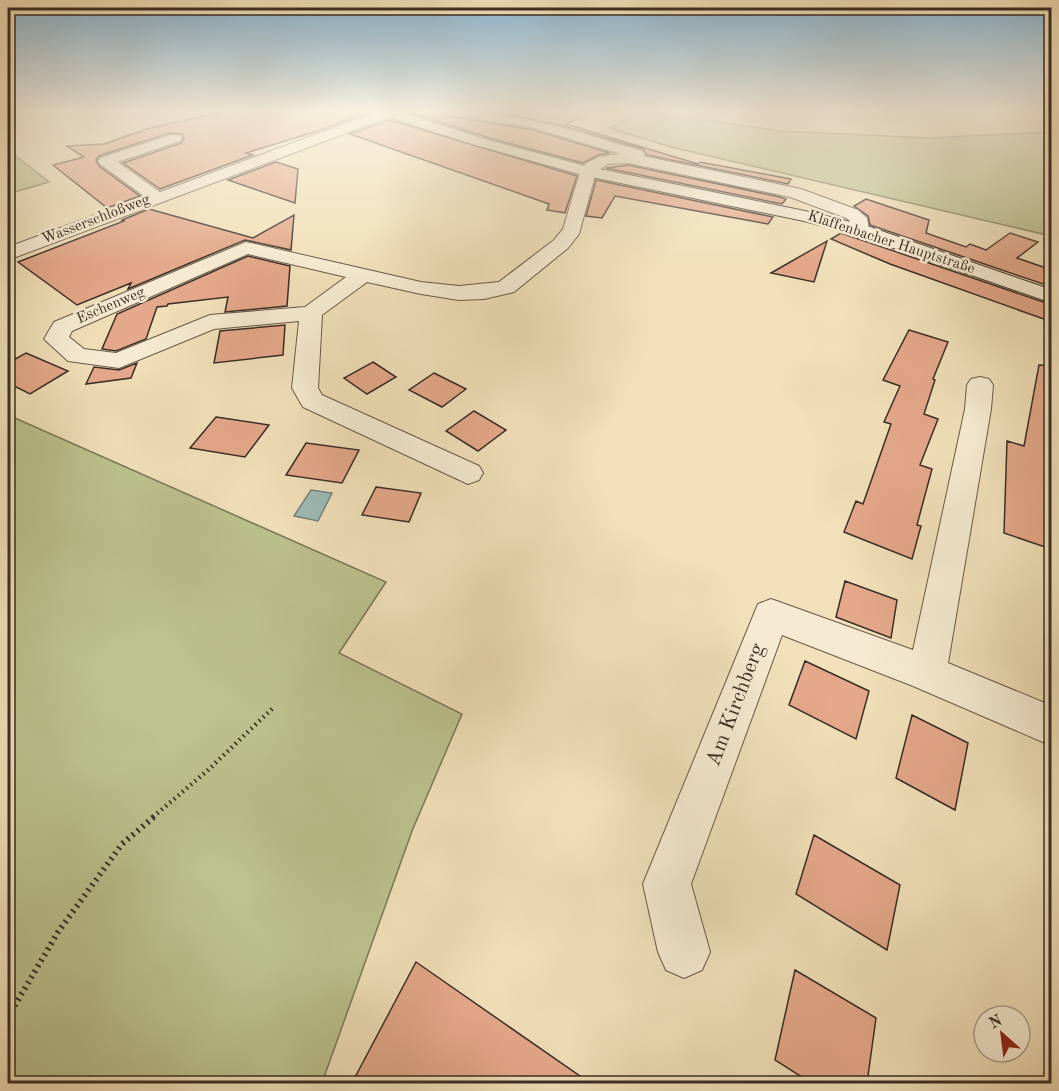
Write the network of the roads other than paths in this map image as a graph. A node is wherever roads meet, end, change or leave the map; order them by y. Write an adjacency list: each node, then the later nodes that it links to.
1 (106, 161): 9 (street)
2 (252, 161): 9 (street, Wasserschloßweg)
3 (571, 161): 8 (street, Klaffenbacher Hauptstraße)
4 (616, 161): 8 (street)
5 (645, 161): 7 (street)
6 (657, 161): 7 (street)
7 (669, 165): 10 (street)
8 (595, 166): 10 (street, Klaffenbacher Hauptstraße); 12 (street, Eschenweg)
9 (156, 197): 11 (street, Wasserschloßweg)
10 (860, 230): 13 (street, Klaffenbacher Hauptstraße)
11 (8, 254)
12 (361, 276): 14 (street); 14 (street, Eschenweg)
13 (1052, 297)
14 (311, 313): 16 (street)
15 (980, 385): 17 (street)
16 (468, 473)
17 (927, 673): 18 (street, Am Kirchberg); 19 (street, Am Kirchberg)
18 (1052, 726)
19 (684, 952)

